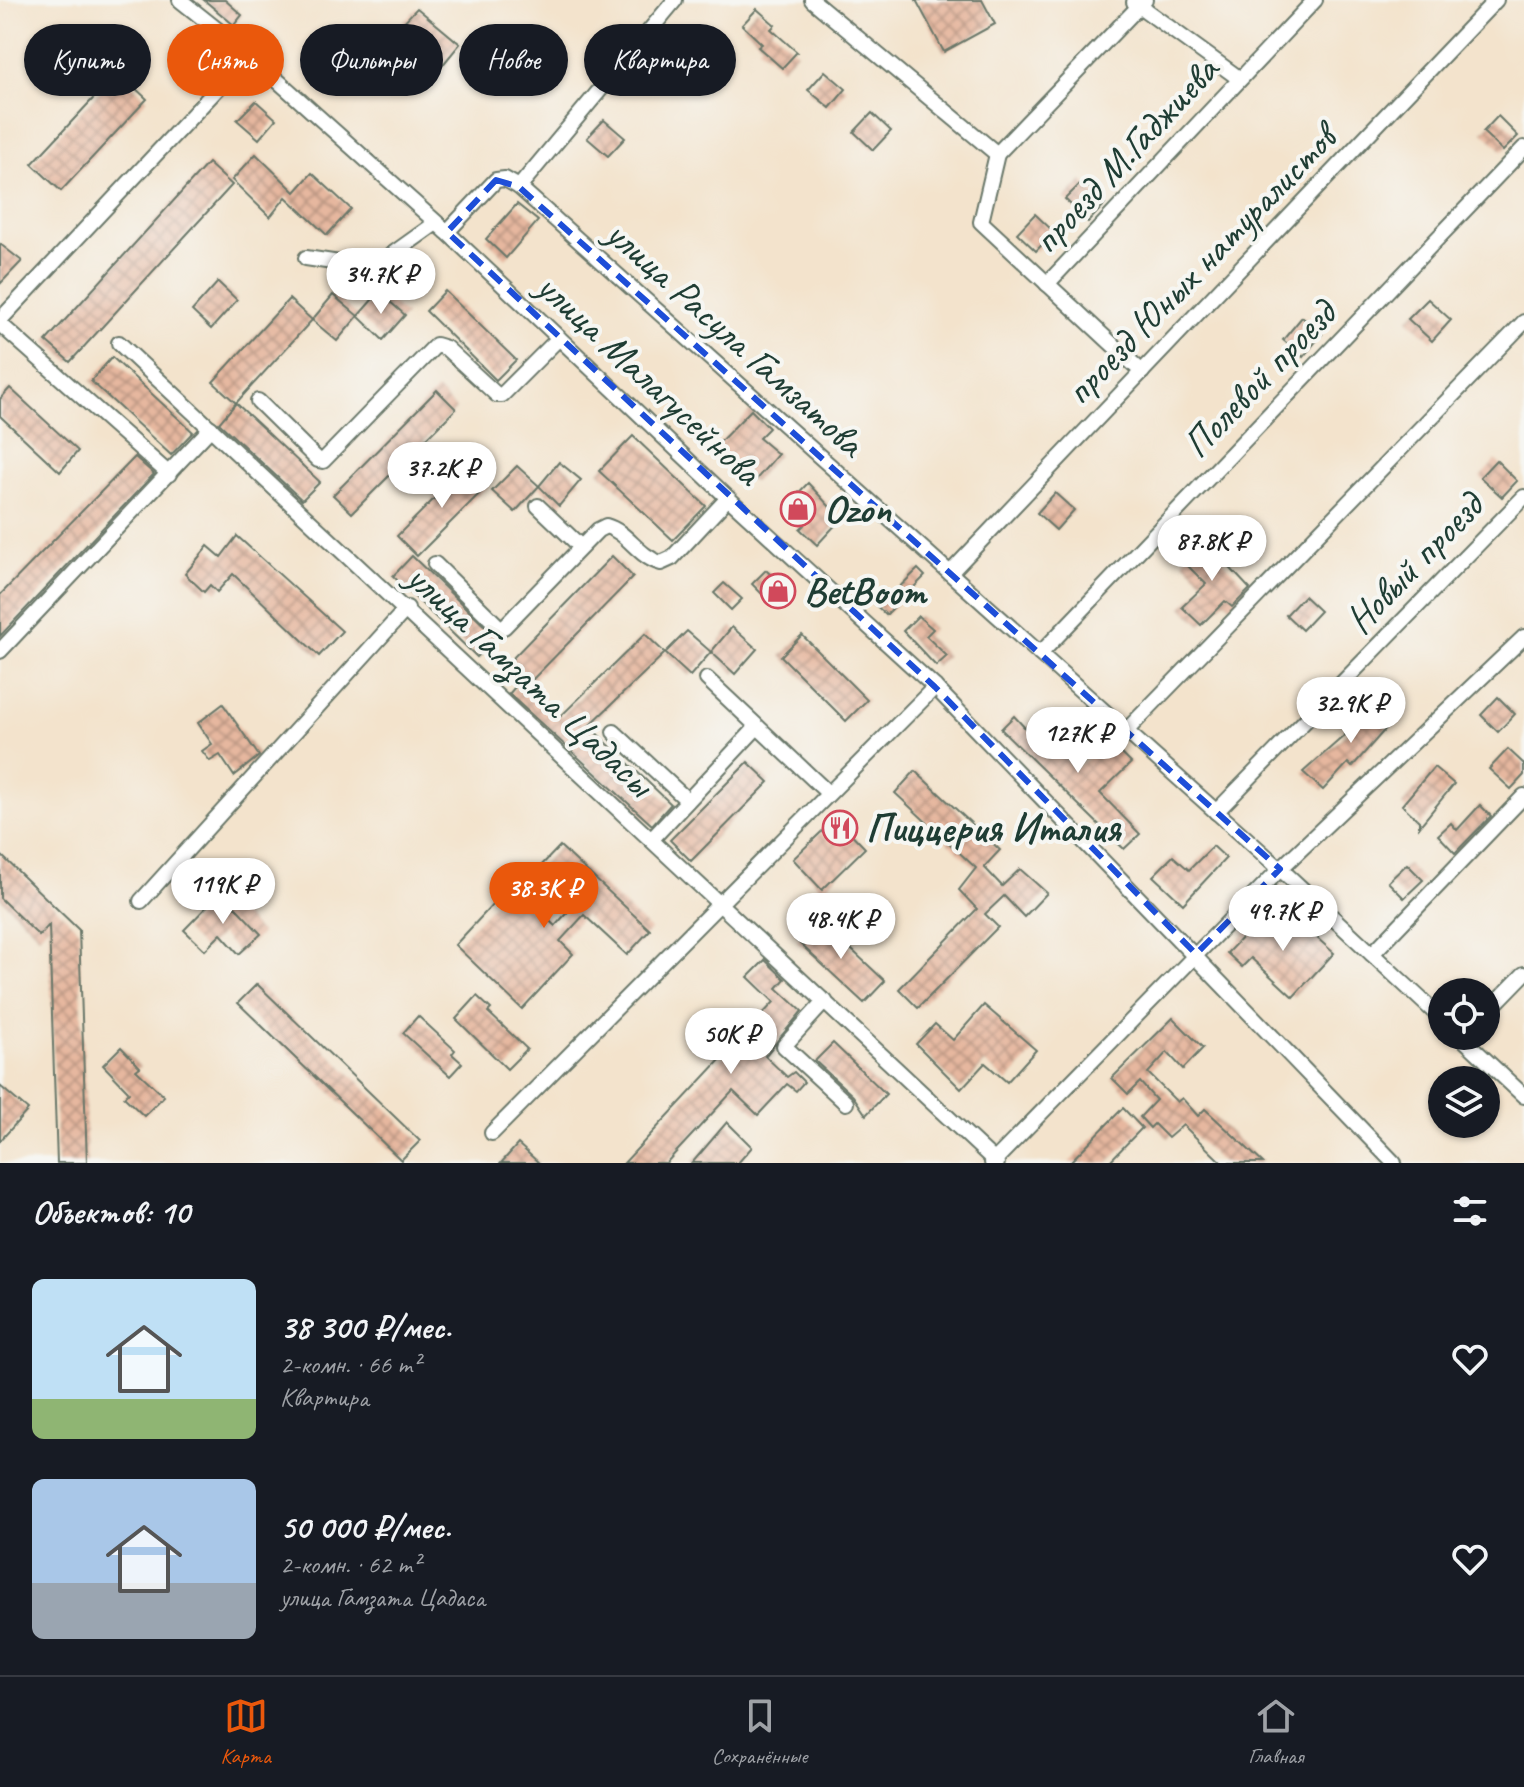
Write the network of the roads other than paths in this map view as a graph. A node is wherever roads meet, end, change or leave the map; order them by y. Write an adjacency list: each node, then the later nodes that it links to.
1 (180, 0): 7 (street, улица Малагусейнова)
2 (675, 0): 13 (street)
3 (812, 0): 12 (street)
4 (1315, 0): 8 (street, проезд М.Гаджиева)
5 (1496, 0): 21 (street, проезд Юных натуралистов)
6 (1139, 2): 8 (street); 12 (street)
7 (210, 24)
8 (1240, 79): 16 (street, проезд М.Гаджиева)
9 (284, 87): 14 (street, улица Малагусейнова)
10 (211, 96): 17 (street)
11 (1524, 148): 34 (street, Полевой проезд)
12 (997, 154): 16 (street)
13 (519, 187): 14 (street); 30 (street, улица Расула Гамзатова)
14 (441, 228): 15 (street); 19 (street, улица Малагусейнова)
15 (306, 258)
16 (1047, 284): 21 (street)
17 (0, 322): 24 (street)
18 (1524, 322): 39 (street)
19 (559, 338): 22 (street); 26 (street, улица Малагусейнова)
20 (119, 343): 23 (street, улица Гамзата Цадасы)
21 (1142, 372): 30 (street, проезд Юных натуралистов)
22 (258, 401)
23 (211, 428): 24 (street); 31 (street, улица Гамзата Цадасы)
24 (169, 474): 33 (street)
25 (1524, 497): 44 (street, Новый проезд)
26 (728, 498): 28 (street); 37 (street, улица Малагусейнова)
27 (538, 506): 28 (street)
28 (581, 547): 29 (street)
29 (435, 564)
30 (950, 573): 34 (street, улица Расула Гамзатова)
31 (407, 608): 45 (street, улица Гамзата Цадасы); 47 (street)
32 (1524, 637): 35 (street)
33 (0, 651)
34 (1040, 654): 39 (street, улица Расула Гамзатова)
35 (1518, 654): 46 (street)
36 (707, 679): 38 (street)
37 (935, 687): 41 (street); 49 (street, улица Малагусейнова)
38 (757, 727): 41 (street); 43 (street)
39 (1126, 731): 44 (street, улица Расула Гамзатова)
40 (614, 732): 43 (street)
41 (828, 793): 48 (street)
42 (1524, 796): 50 (street)
43 (687, 800): 45 (street)
44 (1216, 812): 46 (street, улица Расула Гамзатова)
45 (652, 839): 48 (street, улица Гамзата Цадасы)
46 (1280, 869): 49 (street); 50 (street, улица Расула Гамзатова)
47 (141, 901)
48 (719, 902): 53 (street, улица Гамзата Цадасы); 58 (street)
49 (1196, 954): 59 (street); 60 (street, улица Малагусейнова)
50 (1372, 954): 54 (street, улица Расула Гамзатова)
51 (1524, 974): 52 (street)
52 (1500, 999)
53 (825, 1001): 57 (street); 59 (street, улица Гамзата Цадасы)
54 (1428, 1006)
55 (1476, 1050): 56 (street)
56 (1524, 1096)
57 (846, 1103)
58 (492, 1133)
59 (994, 1162)
60 (1394, 1163)

